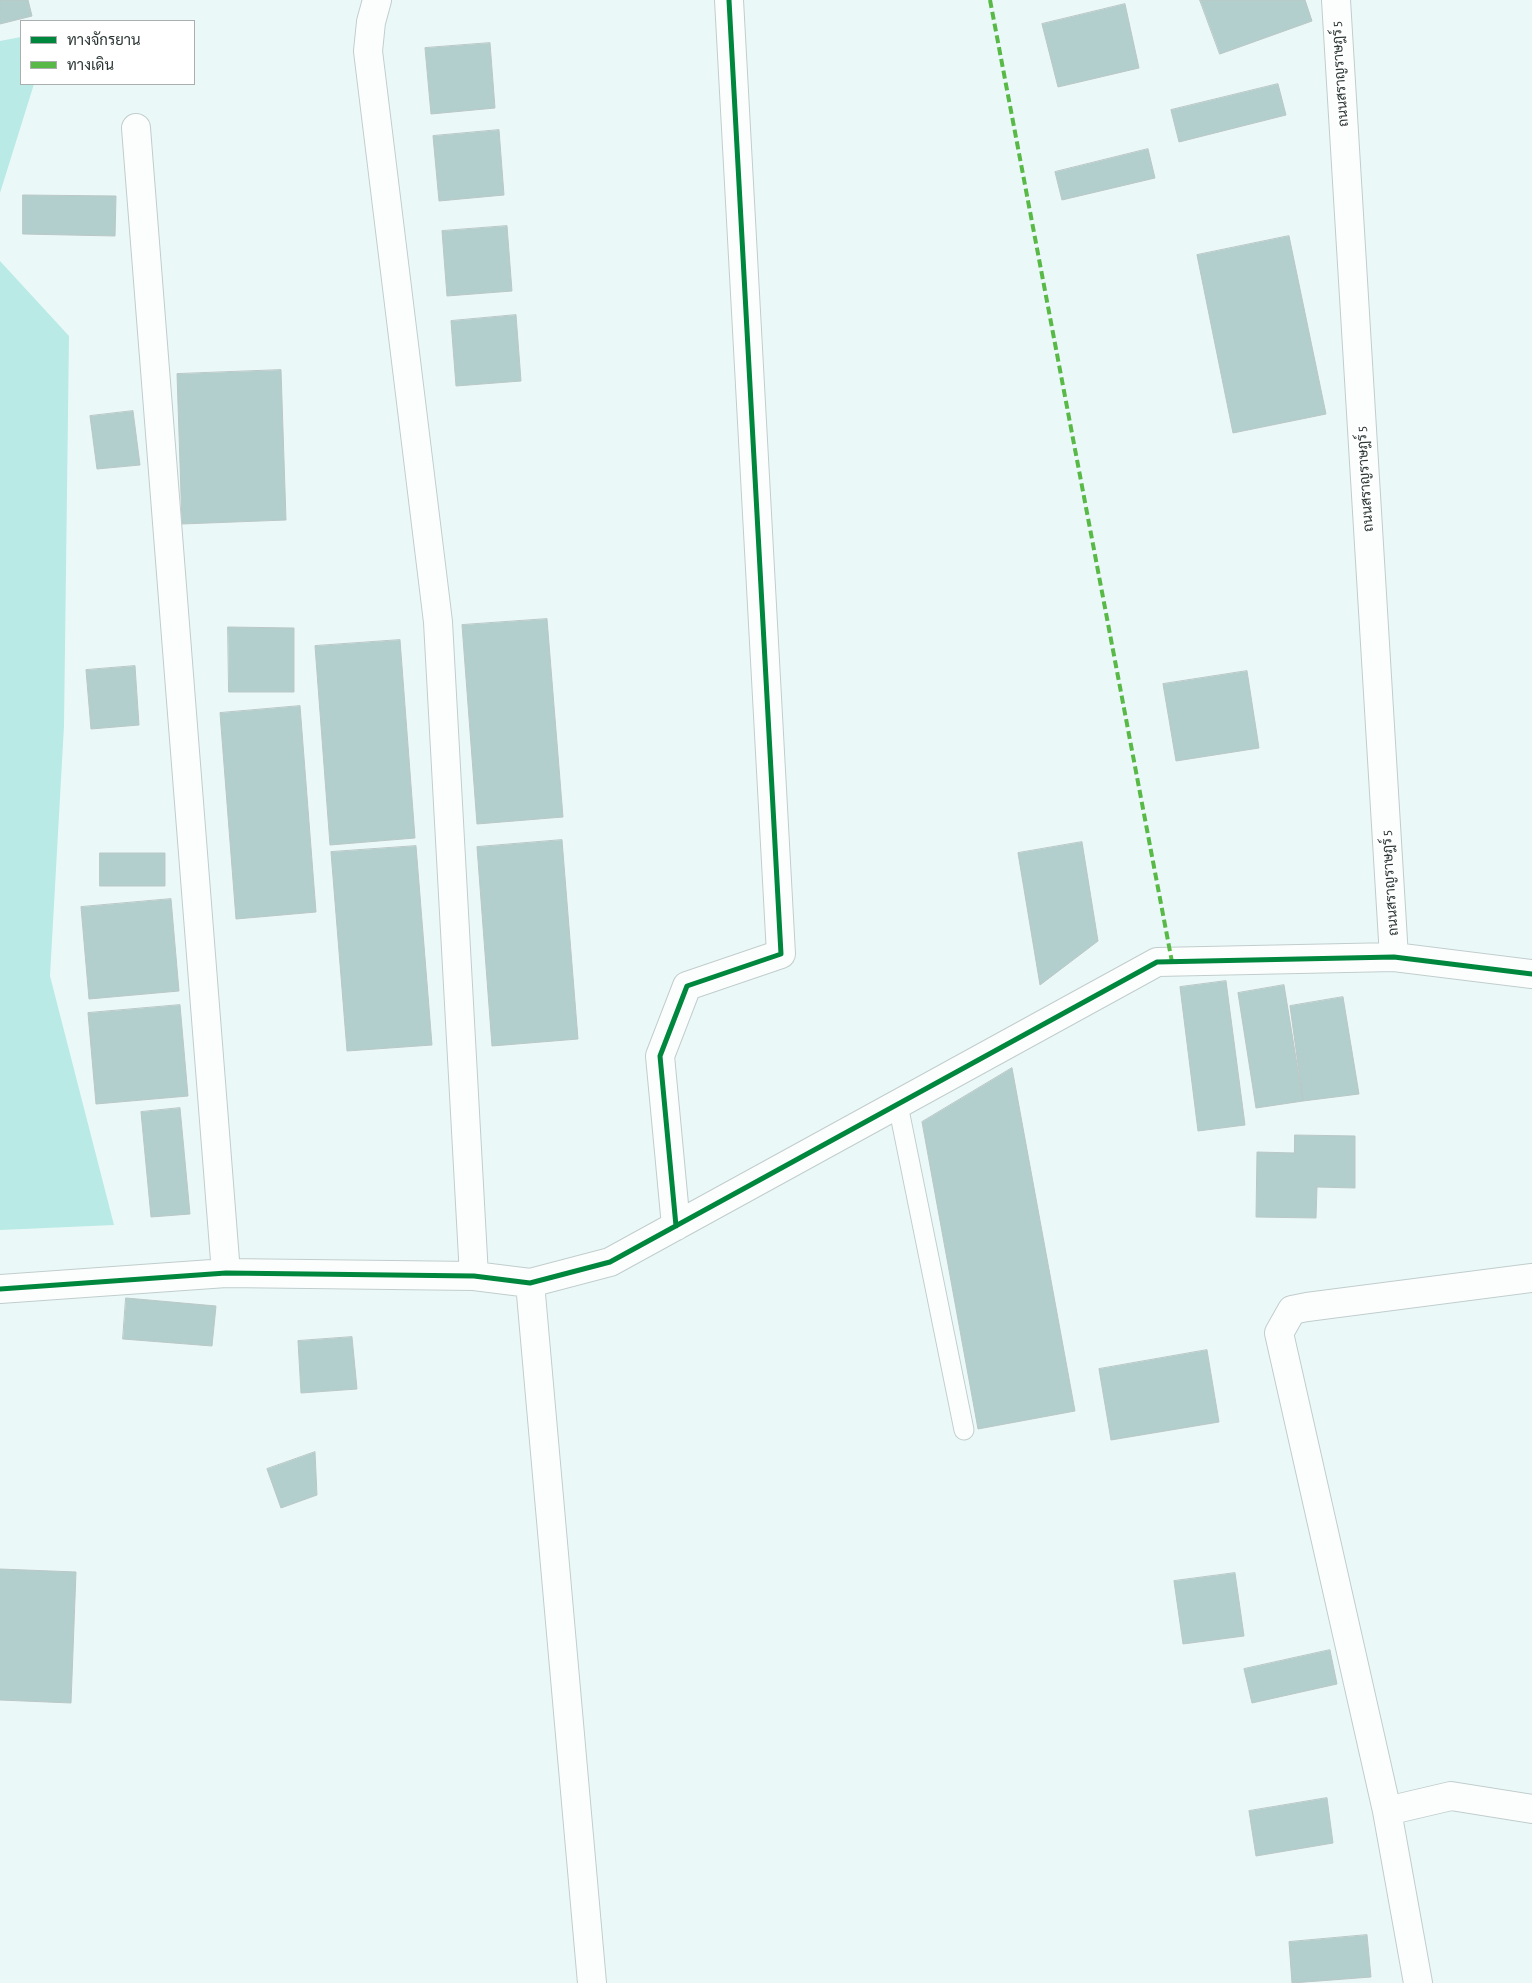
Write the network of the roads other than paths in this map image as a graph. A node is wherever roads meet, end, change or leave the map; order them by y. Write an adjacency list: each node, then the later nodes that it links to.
1 (377, 0): 10 (street)
2 (729, 0): 8 (street)
3 (1336, 0): 5 (street, ถนนสราญราษฎร์ 5)
4 (136, 128): 9 (street)
5 (1394, 957): 6 (street); 7 (street)
6 (1532, 974)
7 (898, 1105): 8 (street); 14 (lane)
8 (676, 1226): 12 (street)
9 (226, 1274): 10 (street); 13 (street)
10 (474, 1276): 12 (street)
11 (1532, 1278): 16 (street)
12 (530, 1283): 17 (street)
13 (0, 1289)
14 (964, 1430)
15 (1532, 1809): 16 (street)
16 (1387, 1811): 18 (street)
17 (592, 1983)
18 (1418, 1983)

